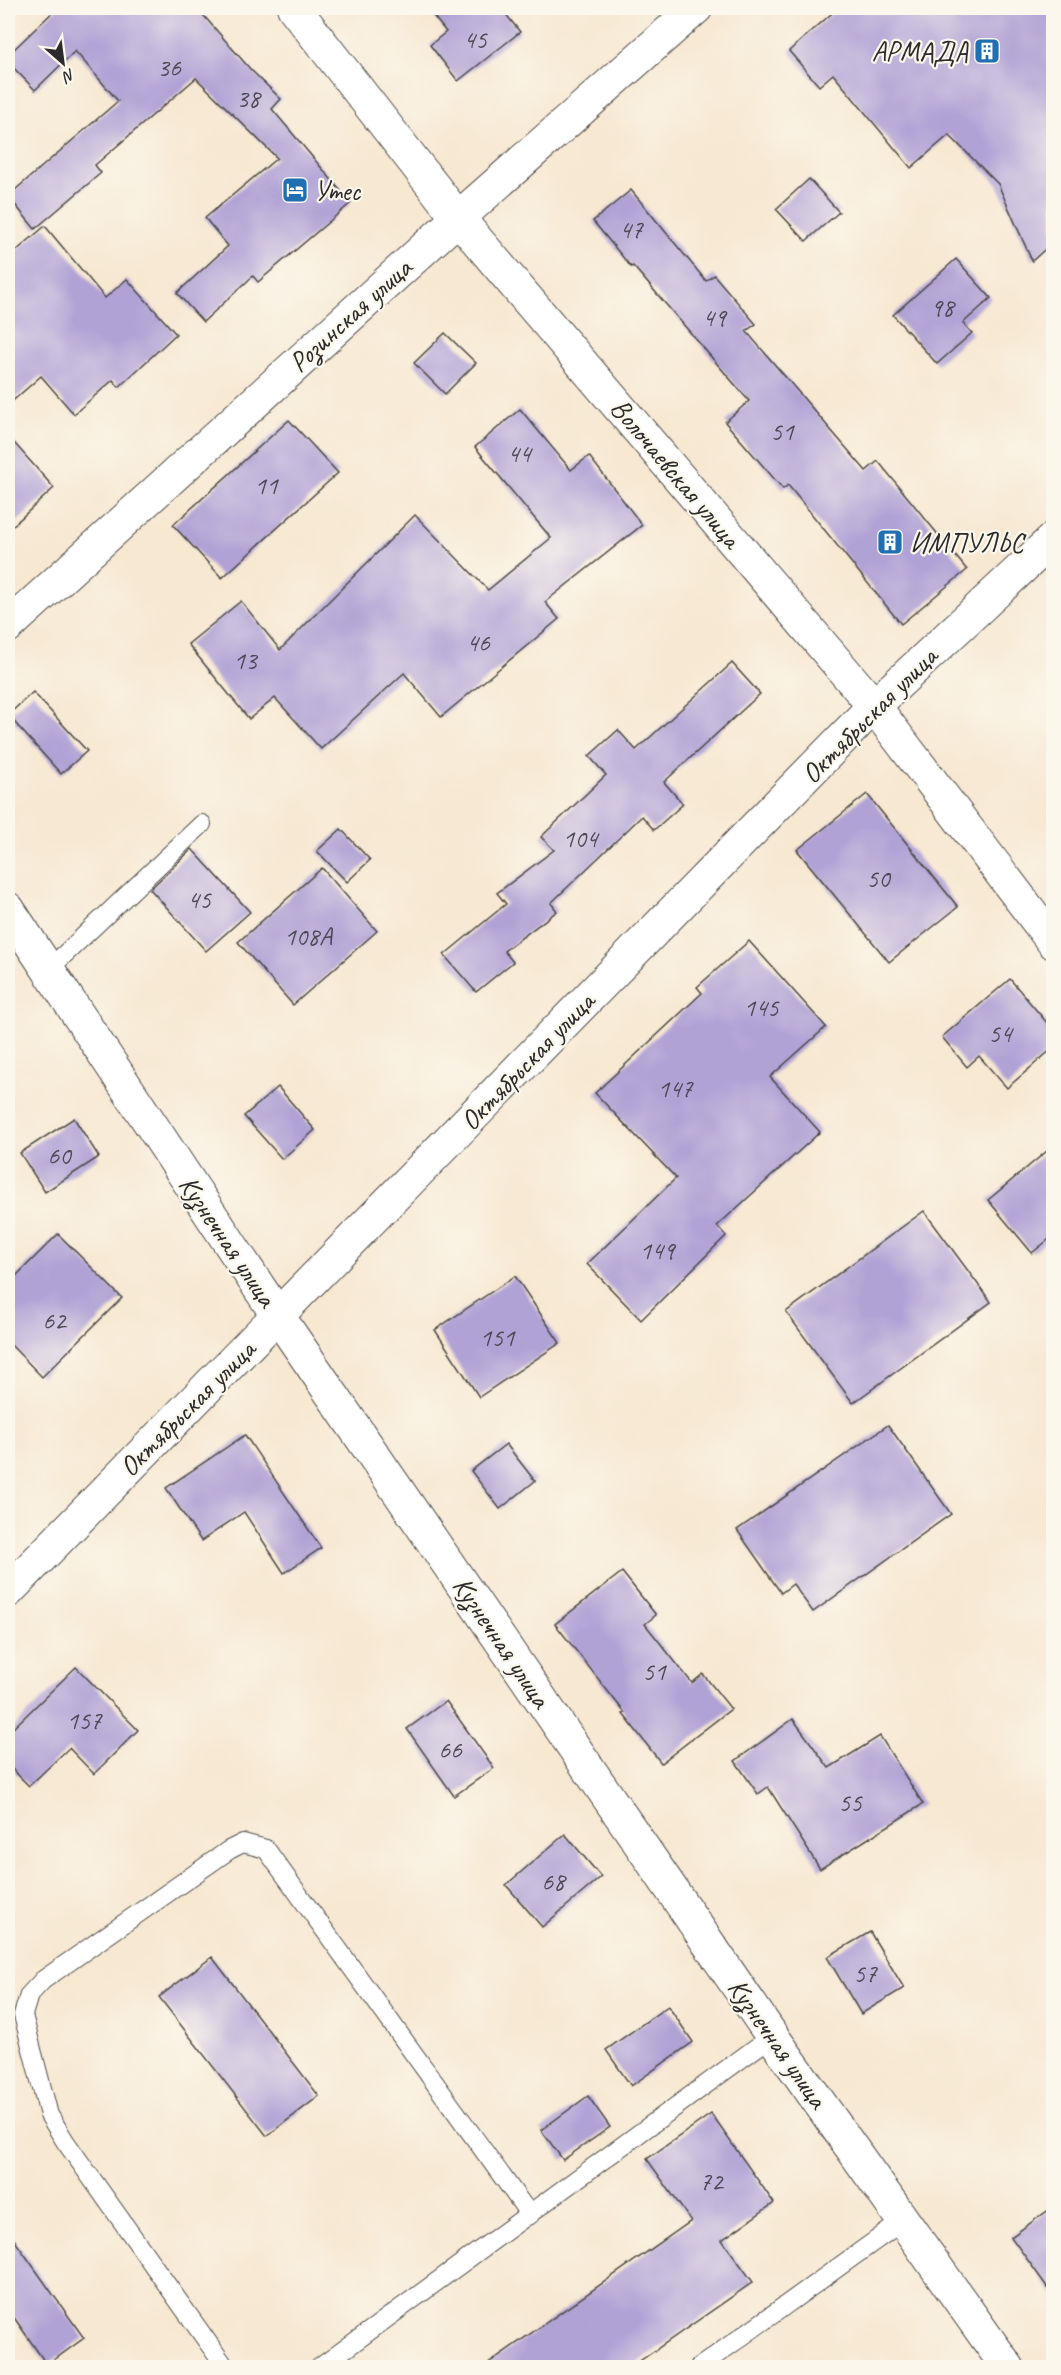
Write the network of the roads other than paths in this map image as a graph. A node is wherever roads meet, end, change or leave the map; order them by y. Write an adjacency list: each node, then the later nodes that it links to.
1 (294, 8): 3 (street, Волочаевская улица)
2 (696, 8): 3 (street, Розинская улица)
3 (458, 218): 5 (street, Розинская улица); 6 (street, Волочаевская улица)
4 (1053, 538): 6 (street, Октябрьская улица)
5 (8, 626)
6 (874, 706): 9 (street, Волочаевская улица); 11 (street, Октябрьская улица)
7 (202, 824): 10 (lane)
8 (8, 909): 10 (street, Кузнечная улица)
9 (1053, 943)
10 (48, 970): 11 (street, Кузнечная улица)
11 (278, 1316): 12 (street, Октябрьская улица); 13 (street, Кузнечная улица)
12 (8, 1590)
13 (772, 2036): 14 (lane); 15 (street, Кузнечная улица)
14 (530, 2215): 16 (lane); 17 (lane)
15 (904, 2220): 18 (lane); 19 (street, Кузнечная улица)
16 (226, 2367)
17 (319, 2367)
18 (698, 2367)
19 (1008, 2367)

